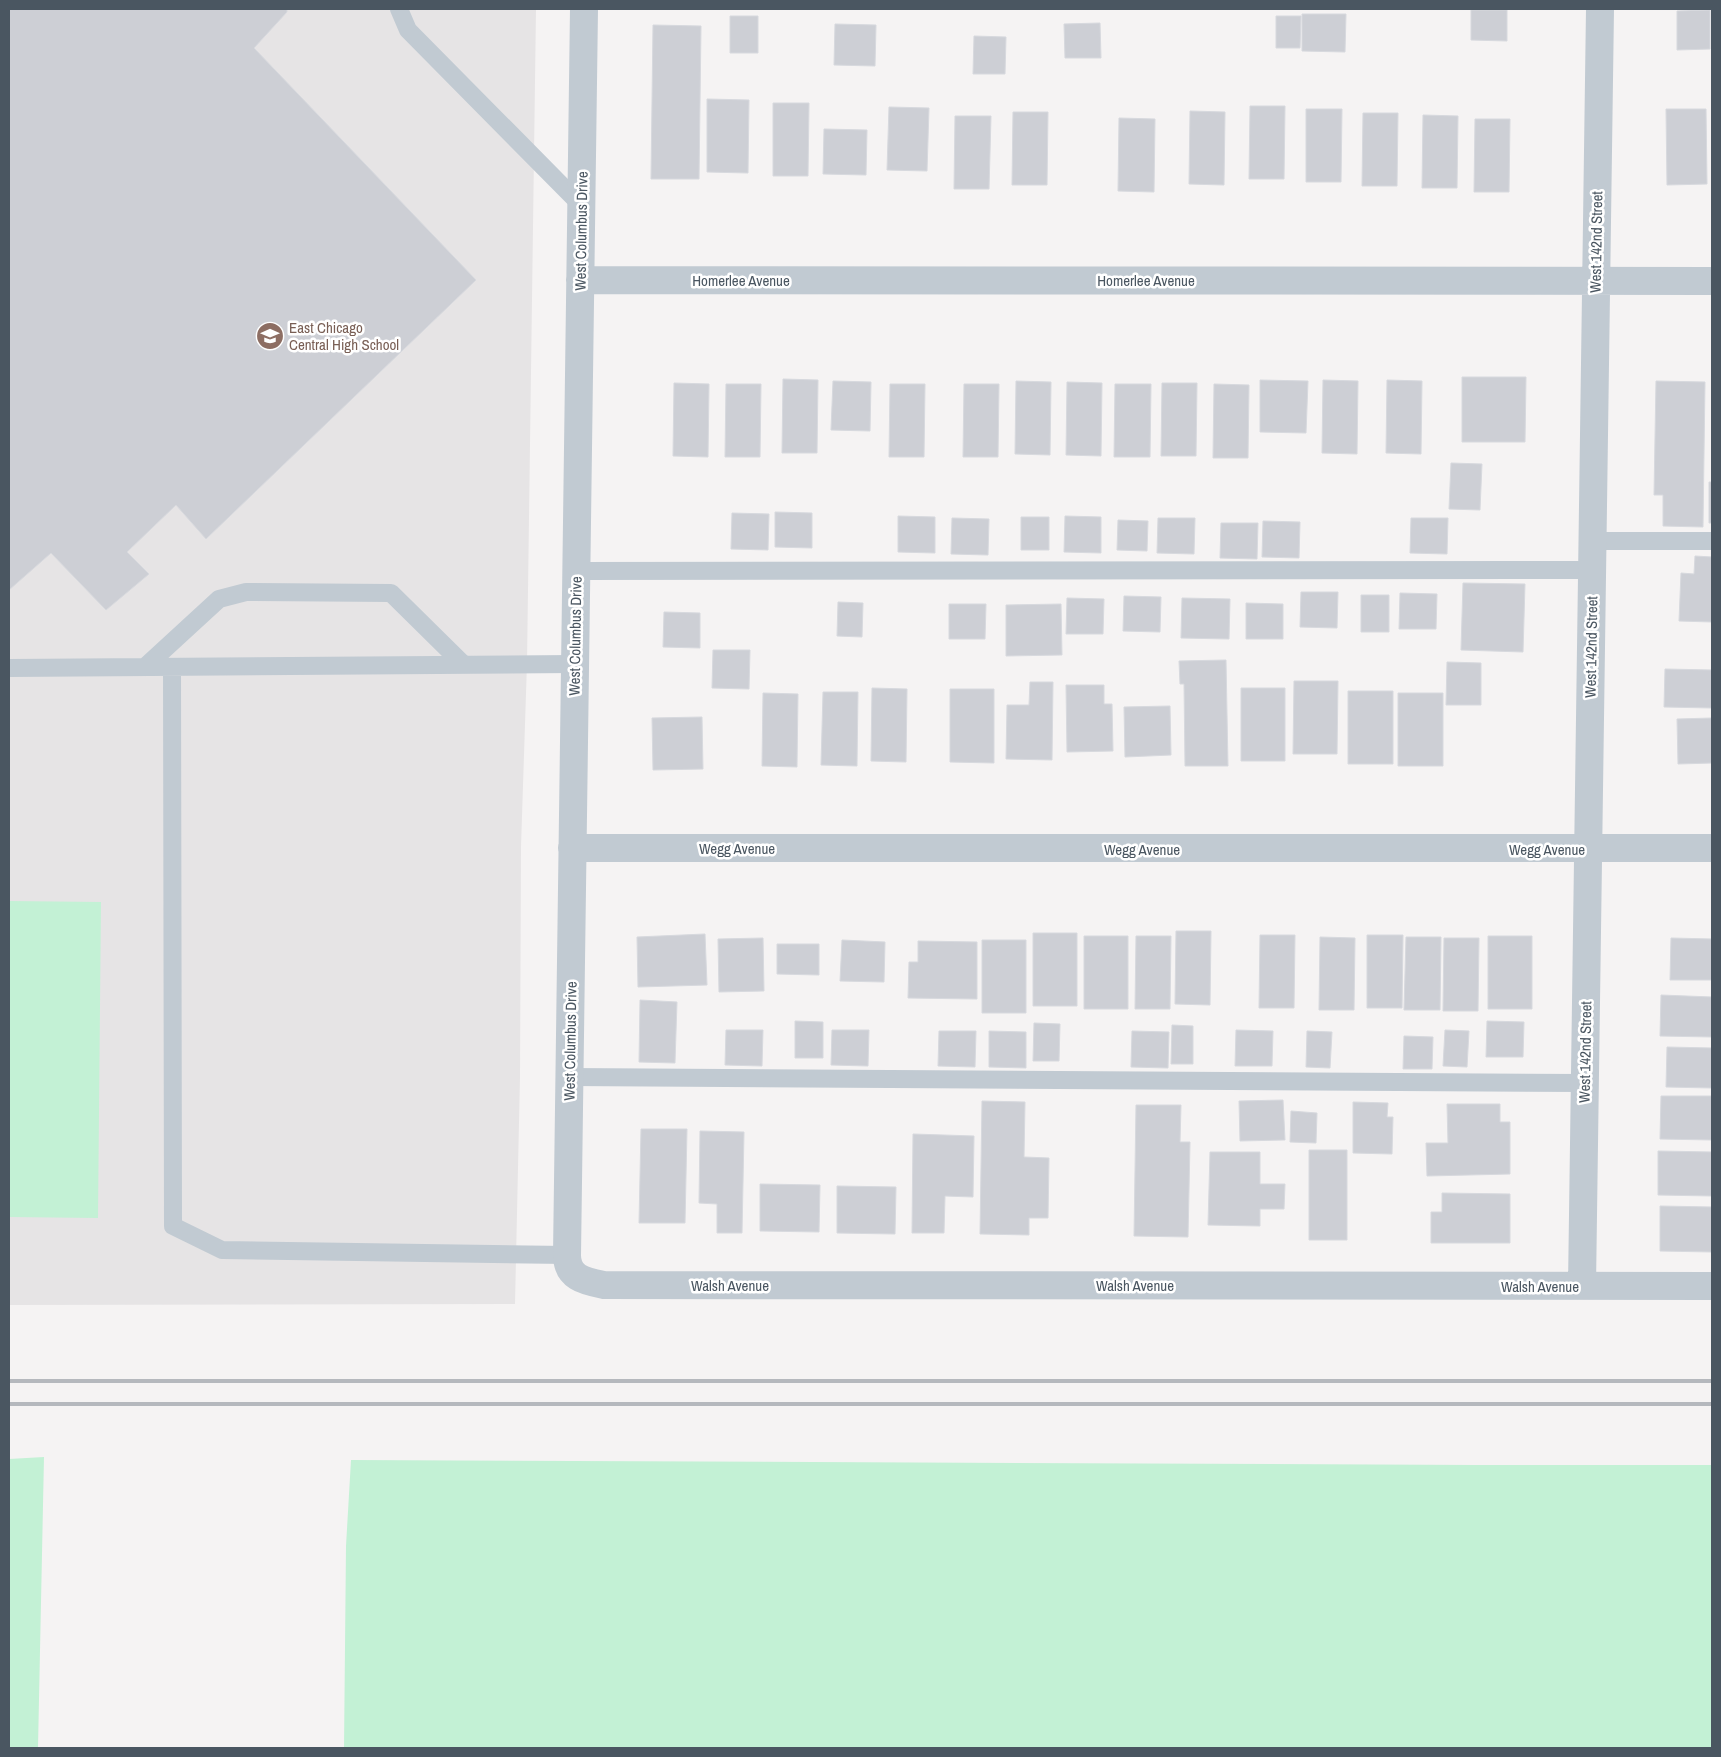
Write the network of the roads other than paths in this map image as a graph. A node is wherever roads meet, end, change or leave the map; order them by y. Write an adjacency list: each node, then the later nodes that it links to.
1 (399, 9): 4 (lane)
2 (584, 9): 4 (street, West Columbus Drive)
3 (1600, 9): 6 (street, West 142nd Street)
4 (581, 205): 5 (street, West Columbus Drive)
5 (580, 280): 6 (street, Homerlee Avenue); 11 (street, West Columbus Drive)
6 (1596, 281): 7 (street, Homerlee Avenue); 8 (street, West 142nd Street)
7 (1712, 281)
8 (1593, 541): 9 (lane); 10 (street, West 142nd Street)
9 (1712, 541)
10 (1592, 570): 11 (lane); 19 (street, West 142nd Street)
11 (576, 571): 12 (street, West Columbus Drive)
12 (575, 664): 13 (lane); 17 (street, West Columbus Drive)
13 (464, 665): 14 (lane); 15 (lane)
14 (145, 667): 15 (lane); 16 (lane)
15 (172, 667): 22 (lane)
16 (9, 668)
17 (572, 848): 19 (street, Wegg Avenue); 20 (street, West Columbus Drive)
18 (1712, 848): 19 (street, Wegg Avenue)
19 (1589, 849): 21 (street, West 142nd Street)
20 (569, 1077): 21 (lane); 22 (street, West Columbus Drive)
21 (1585, 1083): 23 (street, West 142nd Street)
22 (567, 1260): 23 (street, Walsh Avenue)
23 (1582, 1286): 24 (street, Walsh Avenue)
24 (1712, 1286)

